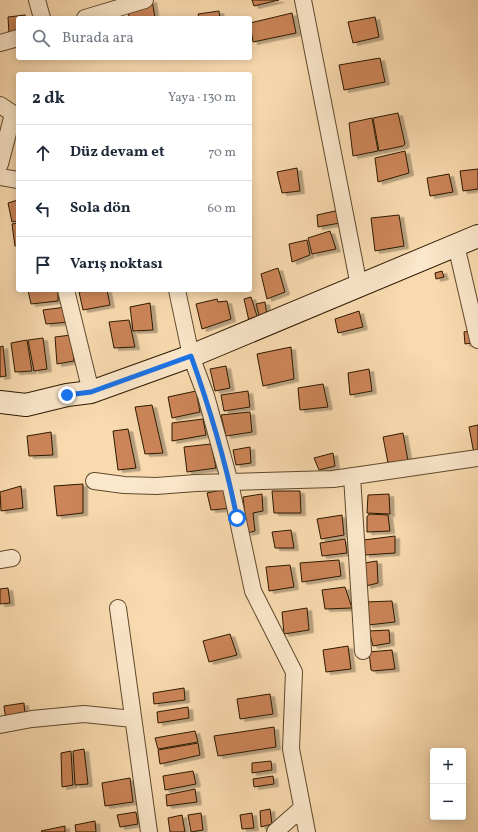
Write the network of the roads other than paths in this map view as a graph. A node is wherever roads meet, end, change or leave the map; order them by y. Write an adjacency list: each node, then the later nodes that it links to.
1 (37, 0): 4 (street)
2 (145, 0): 5 (street)
3 (303, 0): 14 (street)
4 (41, 16)
5 (92, 16)
6 (16, 39): 7 (street)
7 (0, 43)
8 (10, 112): 9 (street)
9 (0, 164)
10 (0, 177): 11 (street)
11 (16, 180)
12 (478, 236): 13 (main road)
13 (456, 246): 14 (main road); 17 (street)
14 (359, 286): 18 (main road)
15 (66, 292): 19 (street)
16 (177, 292): 18 (street)
17 (478, 340)
18 (191, 356): 19 (main road); 24 (street)
19 (91, 392): 20 (main road)
20 (0, 402)
21 (478, 458): 22 (street)
22 (352, 476): 24 (street); 26 (street)
23 (94, 481): 24 (street)
24 (230, 483): 29 (street)
25 (118, 608): 27 (street)
26 (364, 651)
27 (133, 719): 28 (street); 30 (street)
28 (0, 725)
29 (302, 808): 31 (street); 32 (street)
30 (148, 832)
31 (275, 832)
32 (307, 832)

